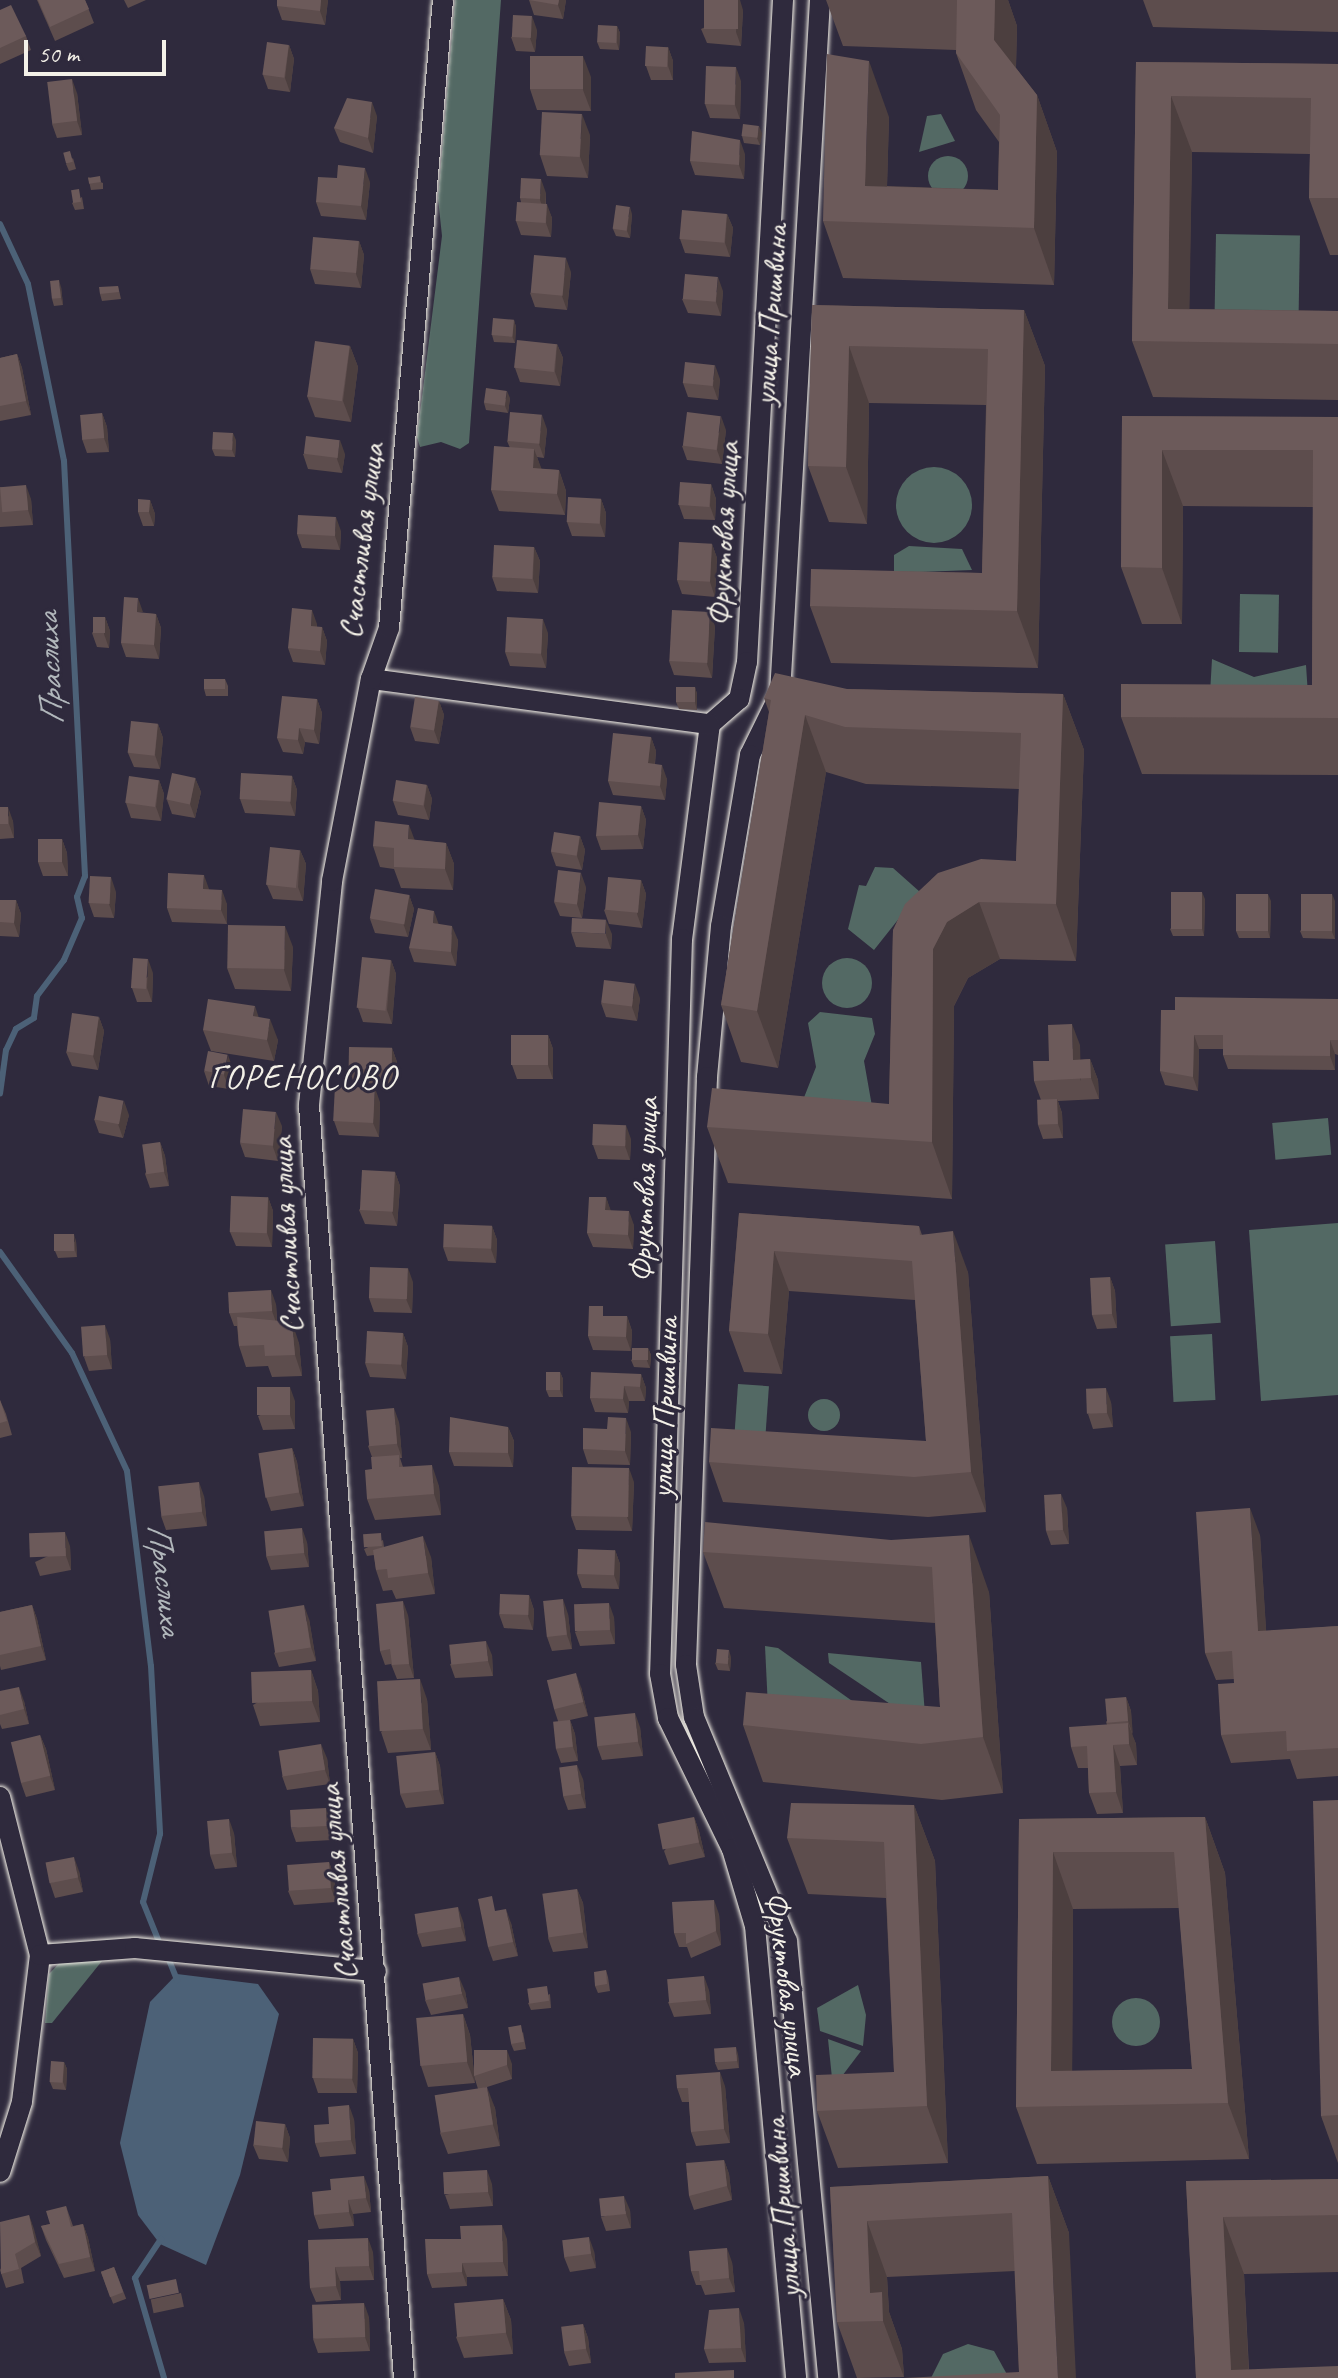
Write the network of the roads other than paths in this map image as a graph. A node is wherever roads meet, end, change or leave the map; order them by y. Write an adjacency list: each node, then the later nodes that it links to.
1 (443, 0): 4 (street, Счастливая улица)
2 (783, 0): 5 (street, Фруктовая улица)
3 (820, 0): 12 (street, улица Пришвина)
4 (371, 679): 5 (street); 8 (street, Счастливая улица)
5 (710, 724): 11 (street, Фруктовая улица)
6 (0, 1797): 7 (street)
7 (40, 1955): 8 (street); 9 (street)
8 (376, 1971): 10 (street, Счастливая улица)
9 (0, 2172)
10 (404, 2378)
11 (796, 2378)
12 (828, 2378)

